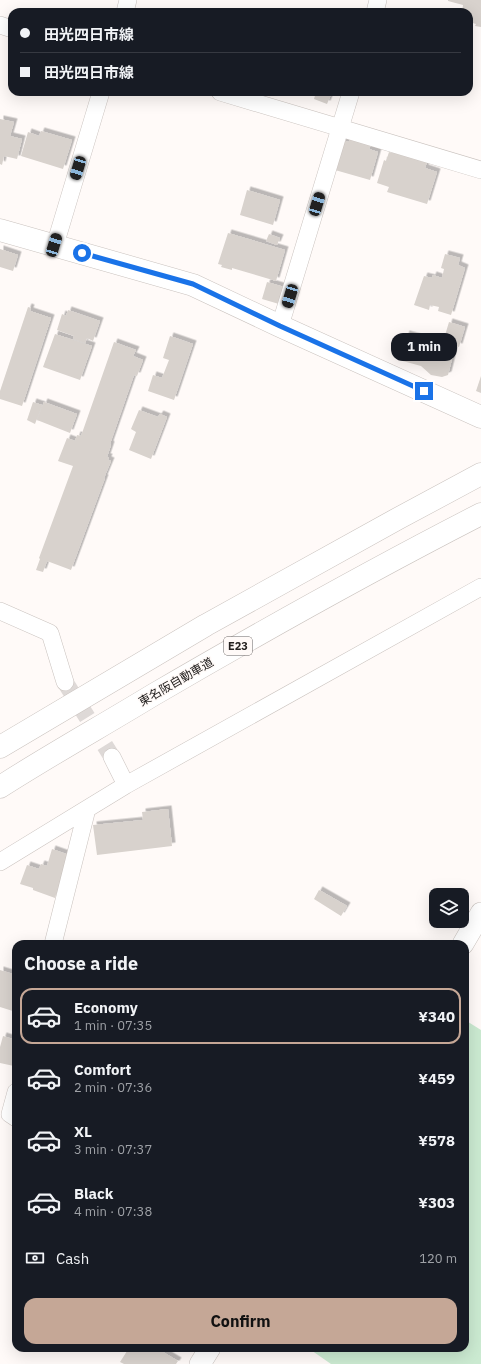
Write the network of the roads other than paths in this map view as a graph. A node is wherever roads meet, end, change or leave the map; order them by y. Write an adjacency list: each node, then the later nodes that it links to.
1 (99, 96): 7 (street)
2 (233, 96): 4 (street)
3 (350, 96): 4 (street)
4 (340, 128): 5 (street); 8 (street)
5 (481, 170)
6 (0, 230): 7 (main road)
7 (54, 245): 8 (main road)
8 (280, 326): 9 (main road)
9 (481, 417)
10 (481, 474): 15 (main road)
11 (481, 514): 18 (main road, 東名阪自動車道 / E23)
12 (481, 587): 17 (street)
13 (0, 611): 14 (street)
14 (65, 682)
15 (0, 747)
16 (112, 757): 17 (street)
17 (126, 785): 19 (street)
18 (0, 787)
19 (87, 809): 20 (street); 22 (street)
20 (0, 862)
21 (481, 913): 23 (street)
22 (54, 940)
23 (465, 940)
24 (12, 1107): 25 (street)
25 (12, 1115)
26 (208, 1352): 27 (street)
27 (200, 1364)

